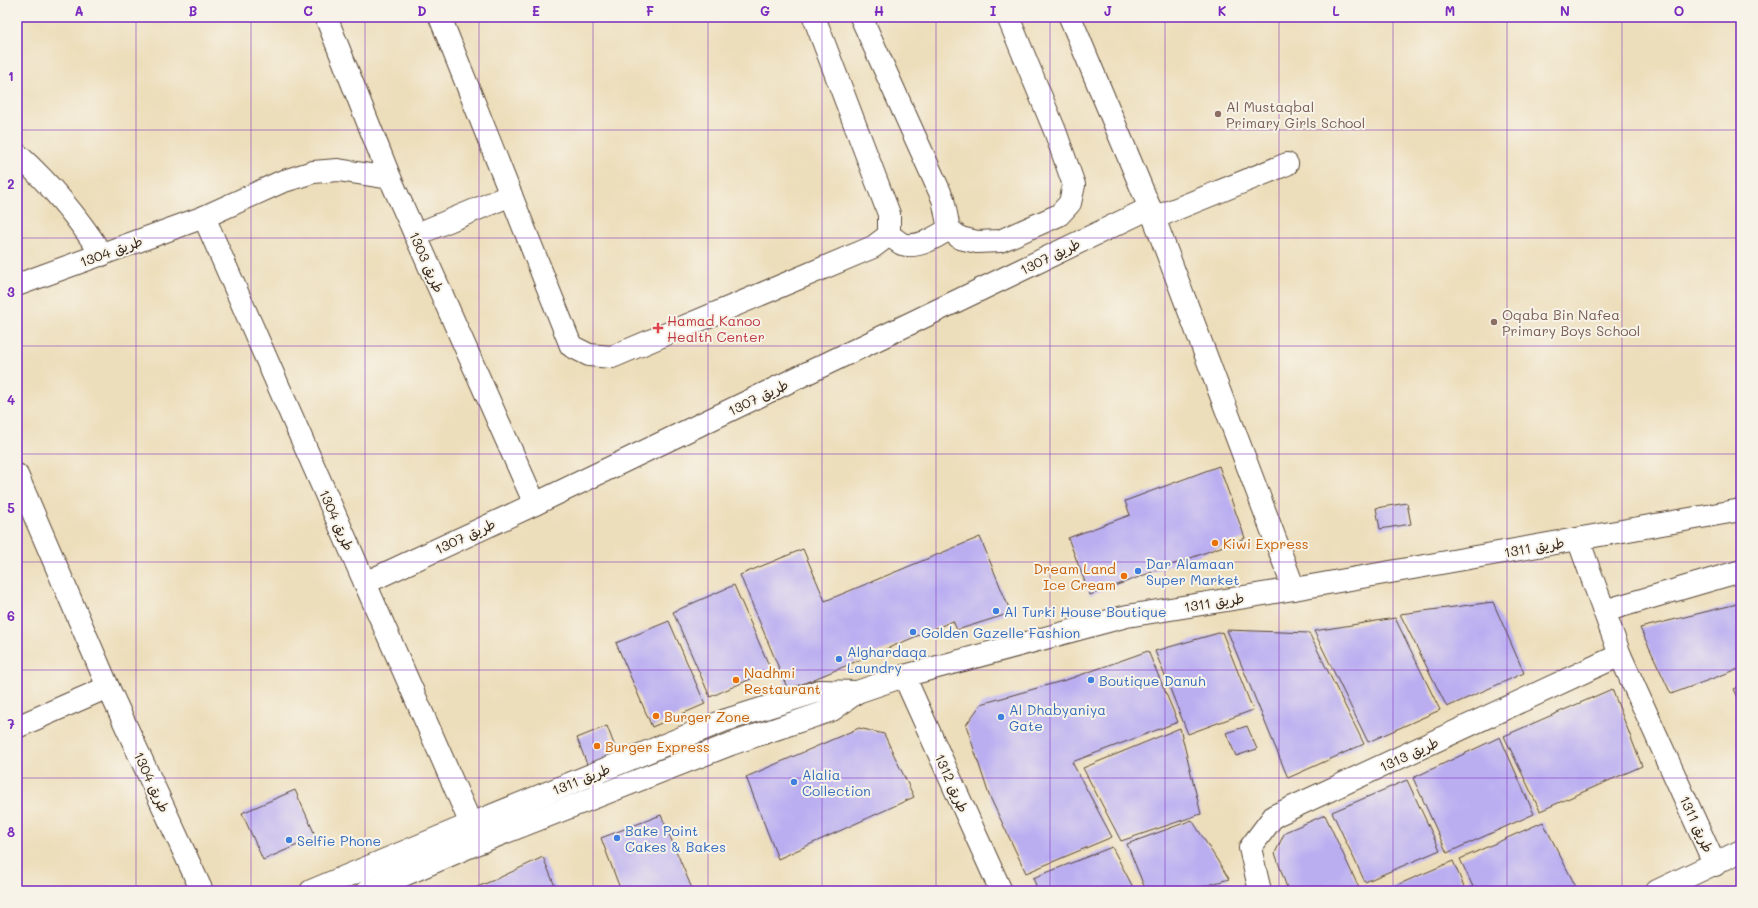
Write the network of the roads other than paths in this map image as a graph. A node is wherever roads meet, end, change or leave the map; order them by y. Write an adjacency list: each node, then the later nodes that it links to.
1 (326, 17): 9 (street, طريق 1303)
2 (440, 17): 10 (street)
3 (814, 17): 15 (street)
4 (861, 17): 13 (street)
5 (1008, 17): 13 (street)
6 (1070, 17): 11 (street)
7 (17, 154): 16 (street)
8 (1287, 164): 11 (street, طريق 1307)
9 (390, 178): 12 (street, طريق 1304); 14 (street, طريق 1303)
10 (510, 195): 14 (street); 15 (street)
11 (1152, 213): 19 (street, طريق 1307); 25 (street)
12 (204, 217): 16 (street, طريق 1304); 24 (street, طريق 1304)
13 (949, 229): 15 (street)
14 (415, 235): 19 (street, طريق 1303)
15 (889, 235)
16 (102, 254): 17 (street, طريق 1304)
17 (17, 285)
18 (17, 475): 20 (street, طريق 1304)
19 (535, 504): 24 (street, طريق 1307)
20 (24, 510): 29 (street, طريق 1304)
21 (1741, 510): 22 (street, طريق 1311)
22 (1578, 539): 25 (street, طريق 1311); 26 (street, طريق 1311)
23 (1741, 571): 26 (street)
24 (365, 583): 32 (street, طريق 1304)
25 (1294, 590): 28 (street, طريق 1311)
26 (1604, 611): 27 (street, طريق 1311)
27 (1620, 655): 34 (street, طريق 1311); 39 (street, طريق 1313)
28 (904, 676): 30 (street, طريق 1311); 38 (street, طريق 1312)
29 (108, 687): 31 (street); 35 (street, طريق 1304)
30 (857, 692): 32 (street, طريق 1311); 37 (street, طريق 1311)
31 (17, 727)
32 (471, 824): 36 (street, طريق 1311)
33 (1741, 851): 34 (street)
34 (1715, 865): 40 (street)
35 (202, 891)
36 (311, 891)
37 (367, 891)
38 (1000, 891)
39 (1260, 891)
40 (1657, 891)

